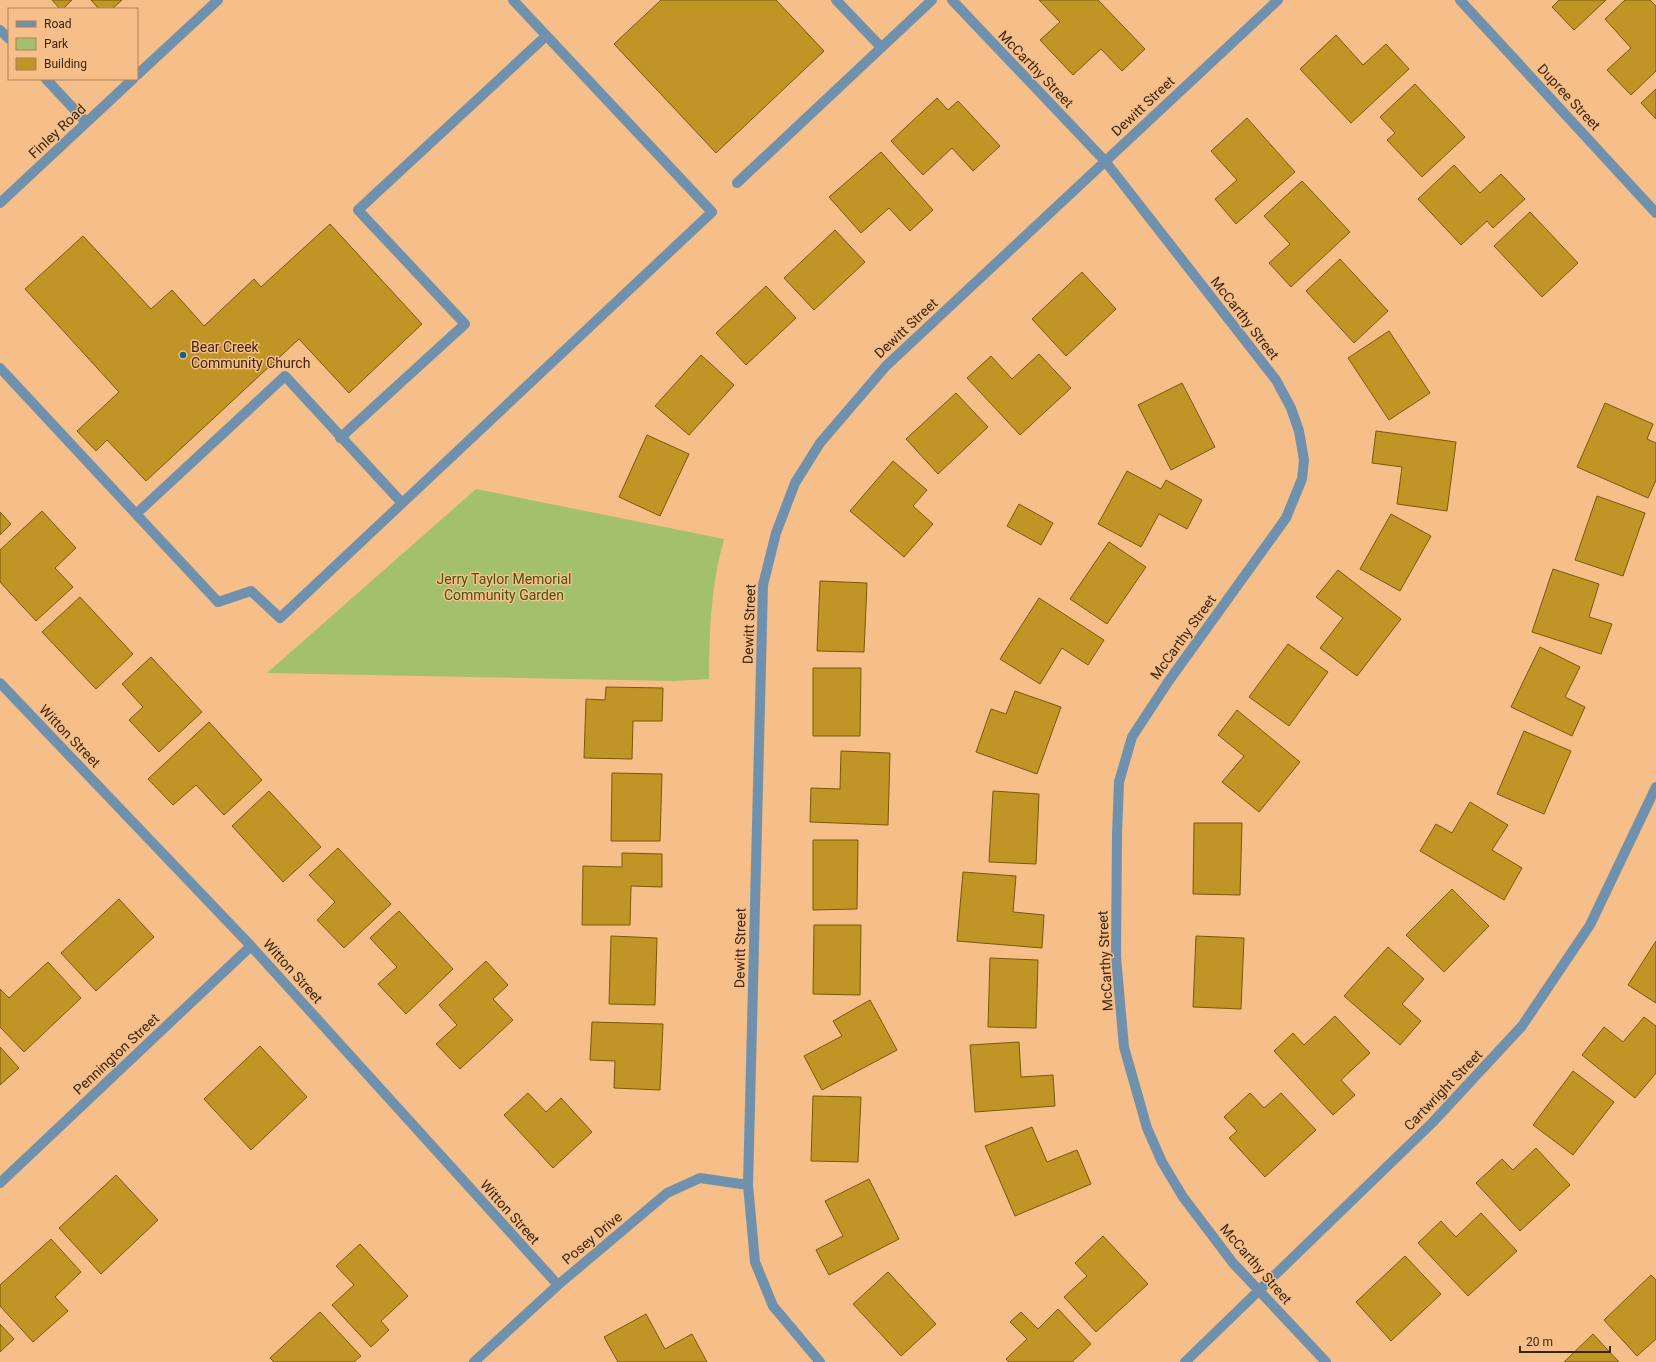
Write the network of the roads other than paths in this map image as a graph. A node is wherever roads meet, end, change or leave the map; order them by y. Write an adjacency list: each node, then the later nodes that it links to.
1 (218, 0): 12 (street)
2 (513, 0): 9 (street)
3 (836, 0): 11 (street)
4 (932, 0): 11 (street)
5 (952, 0): 16 (street, McCarthy Street)
6 (1278, 0): 16 (street, Dewitt Street)
7 (1460, 0): 19 (street, Dupree Street)
8 (0, 30): 10 (street)
9 (546, 36): 21 (street); 22 (street)
10 (8, 38)
11 (881, 47): 17 (street)
12 (138, 74)
13 (47, 80): 15 (street)
14 (132, 80): 15 (street, Finley Road)
15 (86, 122): 18 (street, Finley Road)
16 (1105, 161): 28 (street, Dewitt Street); 30 (street, McCarthy Street)
17 (737, 183)
18 (0, 203)
19 (1656, 213)
20 (0, 368): 23 (street)
21 (340, 438): 22 (street); 23 (street)
22 (402, 503): 23 (street)
23 (136, 514)
24 (0, 683): 26 (street, Witton Street)
25 (1656, 787): 30 (street, Cartwright Street)
26 (251, 946): 27 (street, Pennington Street); 29 (street, Witton Street)
27 (0, 1183)
28 (748, 1185): 29 (street, Posey Drive); 32 (street, Dewitt Street)
29 (558, 1285): 31 (street, Posey Drive)
30 (1259, 1290): 33 (street, Cartwright Street); 34 (street, McCarthy Street)
31 (474, 1362)
32 (820, 1362)
33 (1185, 1362)
34 (1326, 1362)

